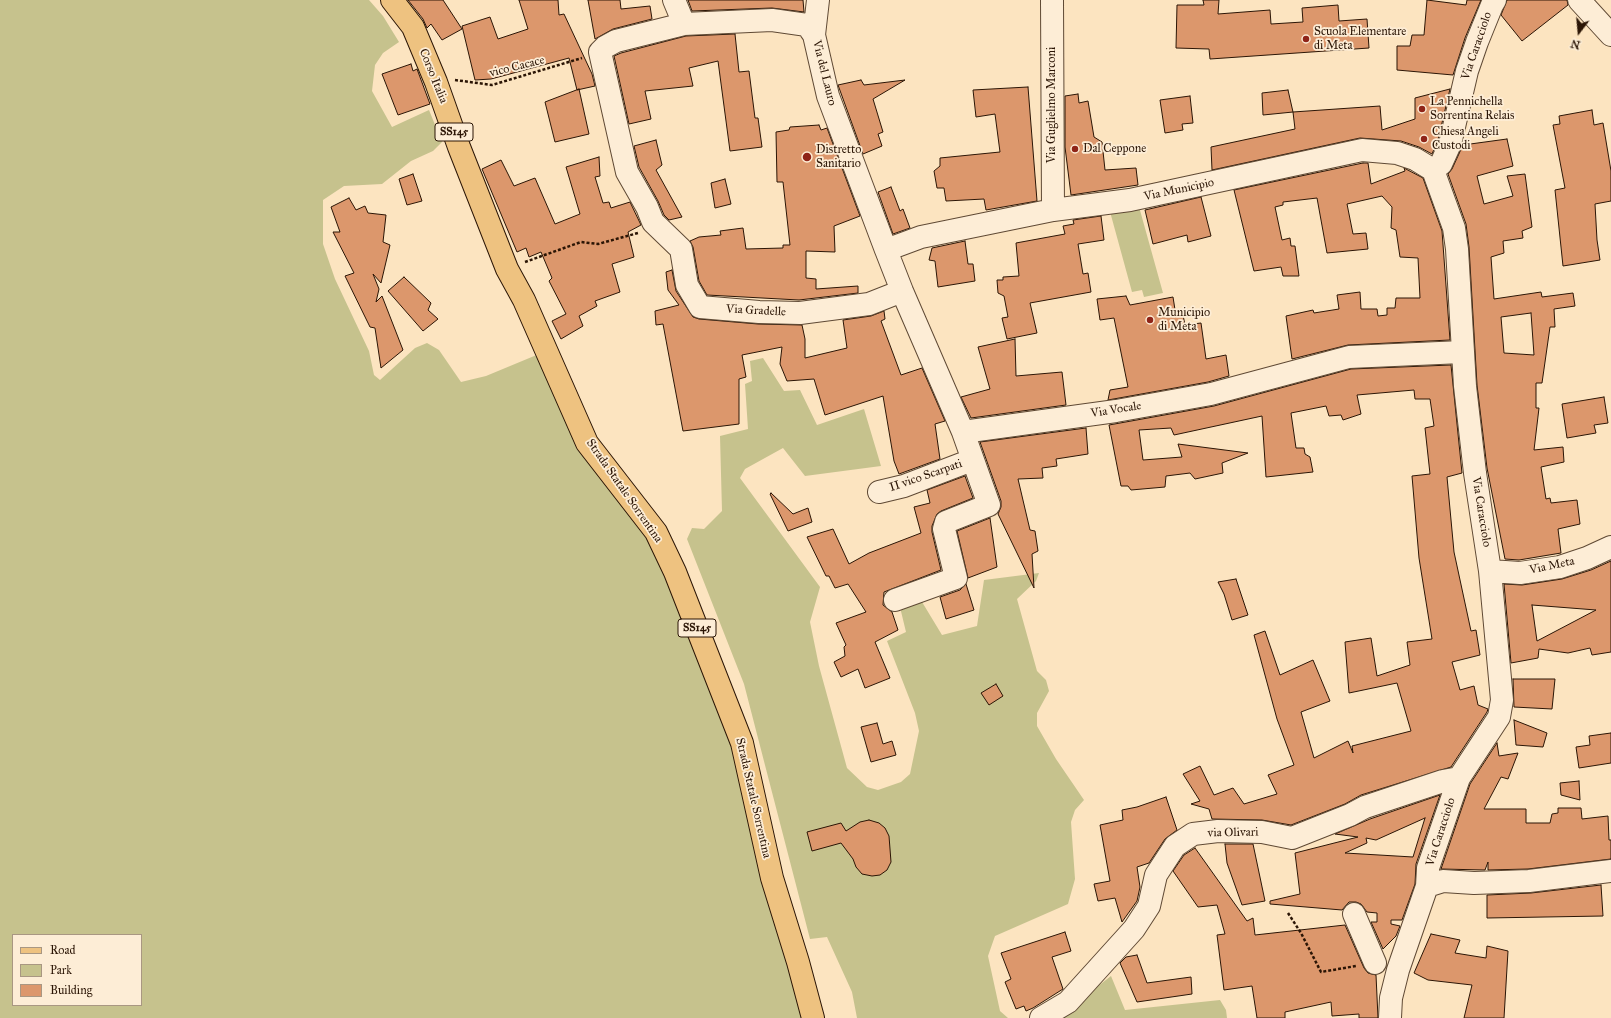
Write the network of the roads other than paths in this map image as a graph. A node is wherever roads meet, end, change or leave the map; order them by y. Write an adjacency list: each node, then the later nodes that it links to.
1 (392, 0): 13 (main road, Corso Italia / SS145)
2 (674, 0): 7 (street)
3 (818, 0): 8 (street)
4 (1052, 0): 11 (street, Via Guglielmo Marconi)
5 (1495, 0): 10 (street, Via Caracciolo)
6 (1579, 0): 9 (street)
7 (684, 24): 8 (street, Via del Lauro); 14 (street, Via Gradelle)
8 (814, 35): 12 (street, Via del Lauro)
9 (1611, 35)
10 (1433, 170): 11 (street, Via Municipio); 15 (street, Via Caracciolo)
11 (1053, 210): 12 (street, Via Municipio)
12 (886, 250): 14 (street)
13 (507, 269): 27 (main road, Strada Statale Sorrentina / SS145)
14 (902, 291): 16 (street)
15 (1462, 352): 16 (street, Via Vocale); 20 (street, Via Caracciolo)
16 (963, 432): 17 (street)
17 (972, 460): 18 (street, II vico Scarpati); 21 (street)
18 (879, 492)
19 (1611, 547): 20 (street, Via Meta)
20 (1490, 571): 22 (street, Via Caracciolo)
21 (895, 600)
22 (1459, 778): 24 (street, Via Caracciolo); 28 (street, via Olivari)
23 (1611, 871): 24 (street)
24 (1427, 886): 29 (street, Via Caracciolo)
25 (1354, 914): 26 (street)
26 (1375, 963)
27 (813, 1018)
28 (1041, 1018)
29 (1390, 1018)

